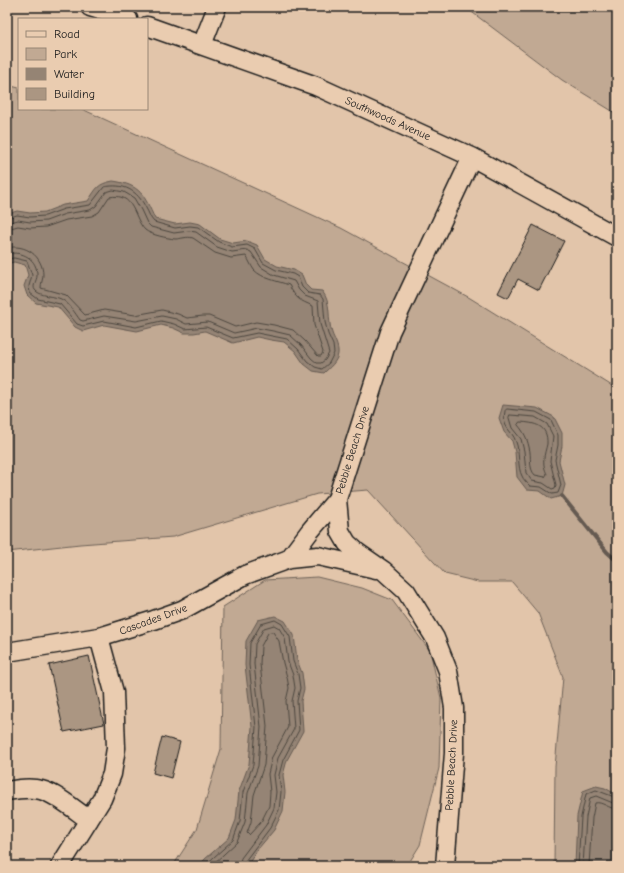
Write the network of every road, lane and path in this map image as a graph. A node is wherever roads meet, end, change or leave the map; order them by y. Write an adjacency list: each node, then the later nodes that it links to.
1 (90, 7): 3 (street)
2 (217, 7): 5 (street)
3 (125, 18)
4 (148, 26): 5 (street, Southwoods Avenue)
5 (202, 45): 6 (street, Southwoods Avenue)
6 (472, 157): 7 (street, Southwoods Avenue); 8 (street, Pebble Beach Drive)
7 (617, 237)
8 (337, 499): 9 (street); 10 (street, Pebble Beach Drive)
9 (289, 558): 10 (street); 11 (street, Cascades Drive)
10 (384, 571): 16 (street, Pebble Beach Drive)
11 (99, 637): 12 (street, Cascades Drive); 14 (street)
12 (7, 652)
13 (7, 791): 14 (street)
14 (89, 820): 15 (street)
15 (60, 866)
16 (445, 866)

